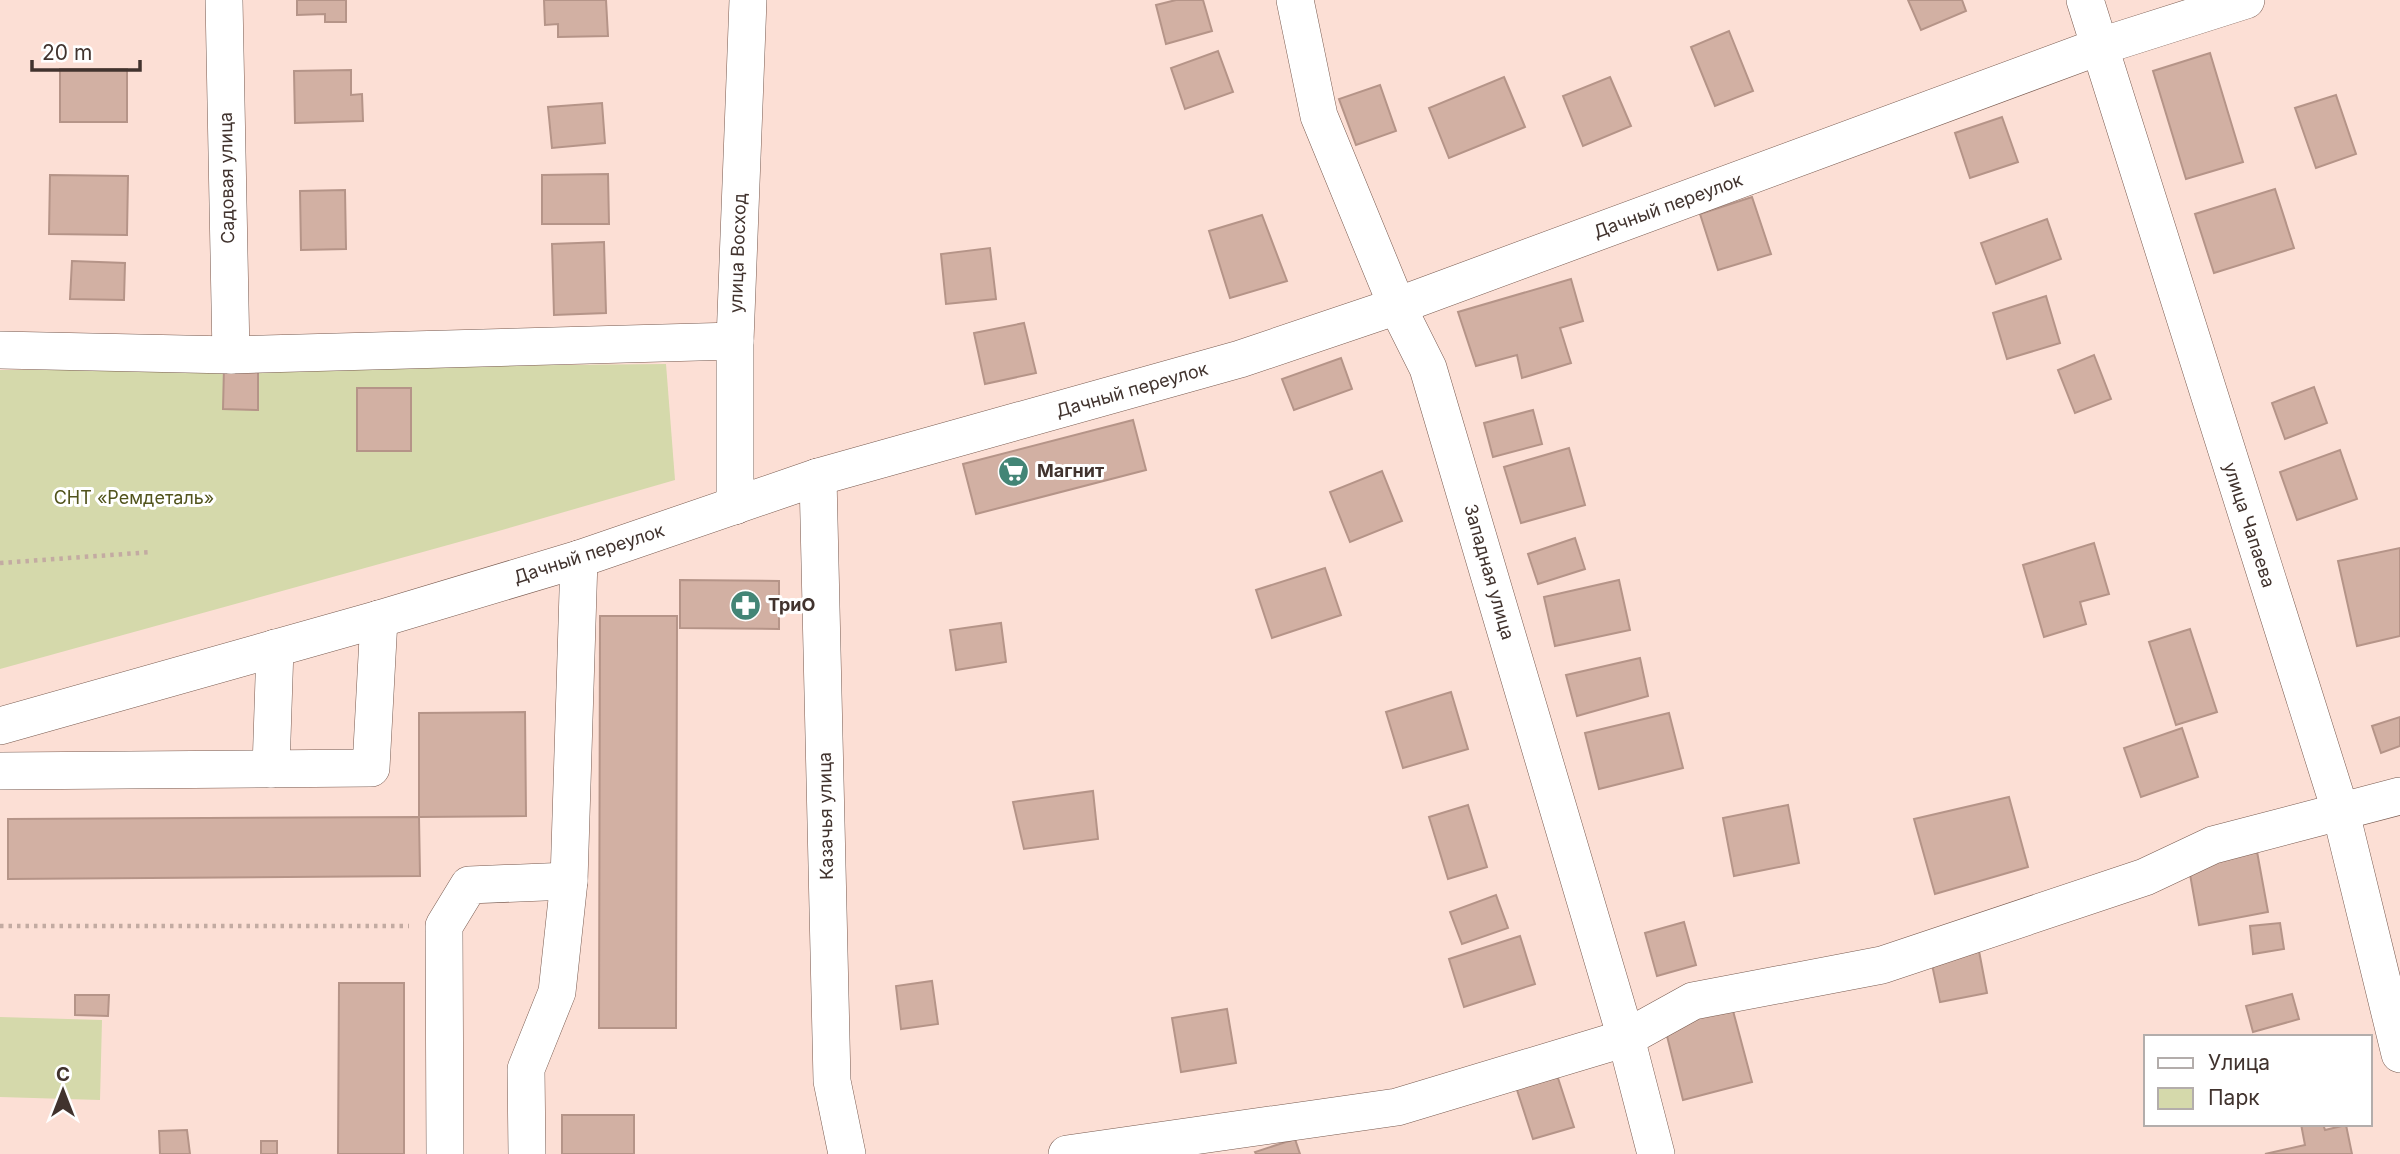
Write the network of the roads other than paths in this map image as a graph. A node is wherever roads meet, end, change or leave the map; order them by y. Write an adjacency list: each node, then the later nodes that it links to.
1 (224, 0): 10 (street, Садовая улица)
2 (748, 0): 8 (street, улица Восход)
3 (1295, 0): 7 (street, Западная улица)
4 (2085, 0): 6 (street, улица Чапаева)
5 (2246, 0): 6 (street, Дачный переулок)
6 (2098, 47): 7 (street, Дачный переулок); 20 (street, улица Чапаева)
7 (1397, 306): 11 (street, Дачный переулок); 22 (street, Западная улица)
8 (735, 341): 10 (street); 12 (street, улица Восход)
9 (0, 350): 10 (street)
10 (230, 355)
11 (818, 477): 12 (street, Дачный переулок); 26 (street, Казачья улица)
12 (735, 506): 13 (street, Дачный переулок)
13 (579, 559): 14 (street, Дачный переулок); 21 (street)
14 (379, 619): 15 (street, Дачный переулок); 17 (street)
15 (275, 648): 16 (street, Дачный переулок); 17 (street)
16 (0, 726)
17 (271, 769): 18 (street)
18 (0, 771)
19 (2400, 796): 20 (street)
20 (2341, 813): 22 (street); 23 (street, улица Чапаева)
21 (569, 881): 24 (street); 25 (street)
22 (1626, 1038): 27 (street); 28 (street, Западная улица)
23 (2400, 1054)
24 (445, 1154)
25 (527, 1154)
26 (847, 1154)
27 (1067, 1154)
28 (1656, 1154)

